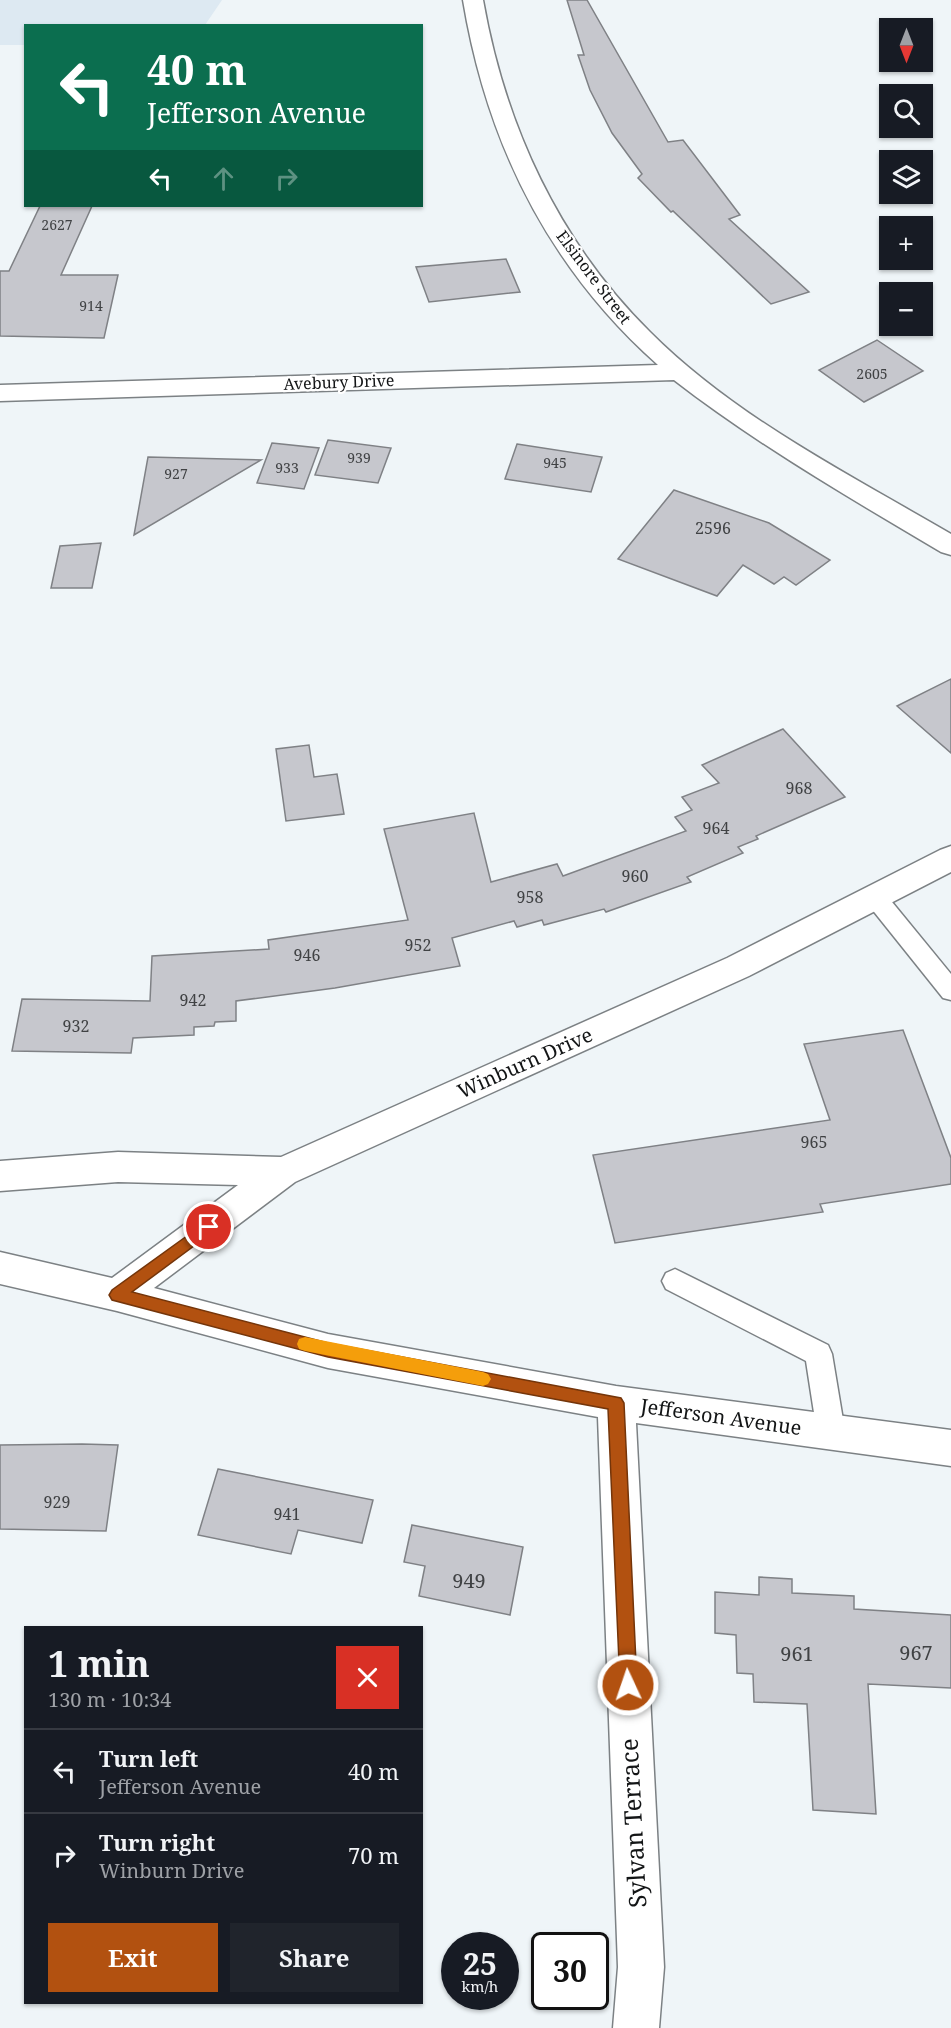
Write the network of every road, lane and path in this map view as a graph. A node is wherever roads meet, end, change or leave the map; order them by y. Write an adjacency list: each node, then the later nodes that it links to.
1 (473, 0): 2 (street, Elsinore Street)
2 (679, 372): 3 (street, Avebury Drive); 4 (street, Elsinore Street)
3 (0, 393)
4 (951, 546)
5 (951, 858): 6 (street, Winburn Drive)
6 (875, 897): 7 (lane); 8 (street, Winburn Drive)
7 (951, 991)
8 (283, 1172): 9 (street); 12 (street, Winburn Drive)
9 (0, 1176)
10 (0, 1268): 12 (street, Jefferson Avenue)
11 (675, 1281): 14 (lane)
12 (117, 1295): 13 (street, Jefferson Avenue)
13 (616, 1403): 14 (street, Jefferson Avenue); 16 (street, Sylvan Terrace)
14 (831, 1432): 15 (street, Jefferson Avenue)
15 (951, 1448)
16 (636, 2028)

